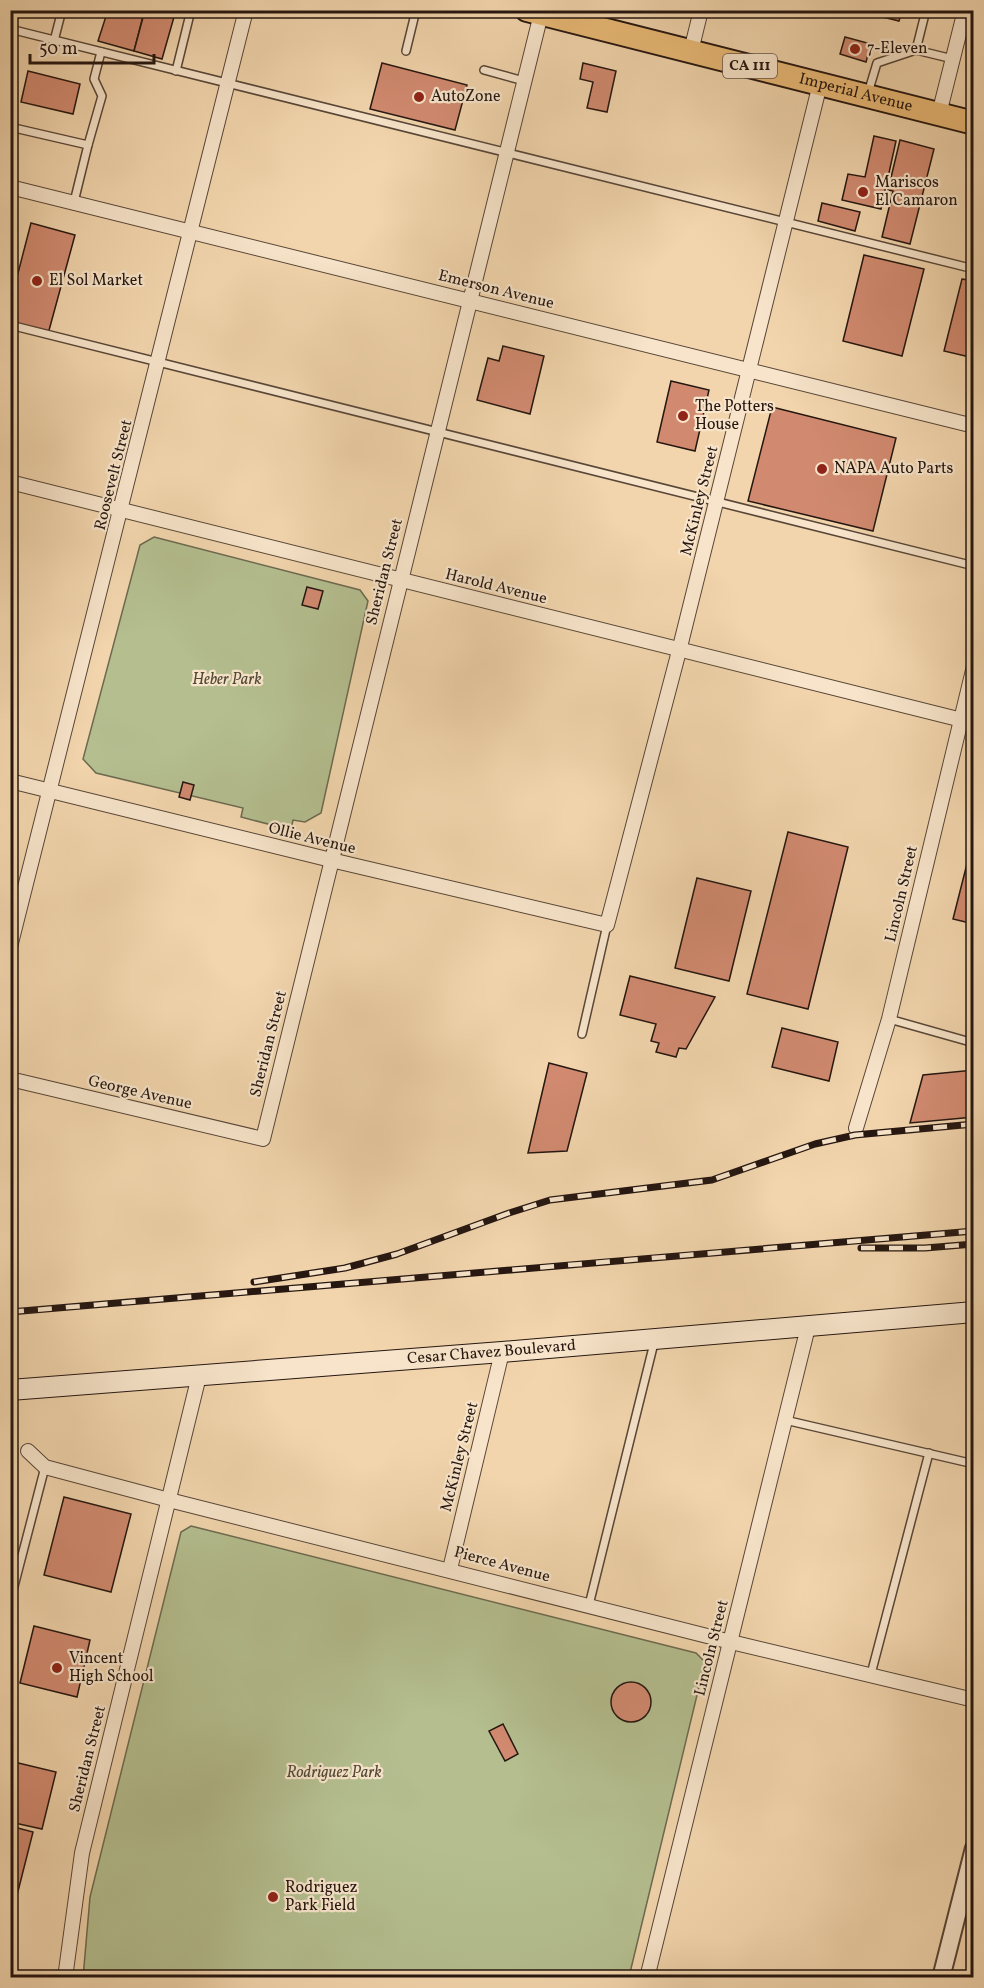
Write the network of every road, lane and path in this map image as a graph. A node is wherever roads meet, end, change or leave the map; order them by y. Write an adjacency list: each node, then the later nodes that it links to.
1 (63, 10): 11 (lane)
2 (191, 10): 18 (lane)
3 (246, 10): 20 (street, Roosevelt Street)
4 (416, 10): 13 (lane)
5 (701, 10): 14 (street)
6 (926, 10): 12 (lane)
7 (950, 10): 9 (lane)
8 (533, 12): 14 (highway, Imperial Avenue / CA 111); 19 (street, Sheridan Street)
9 (965, 12): 16 (street)
10 (10, 29): 11 (lane)
11 (54, 41): 15 (lane)
12 (916, 50): 16 (lane); 22 (lane)
13 (406, 51)
14 (691, 51): 21 (highway, Imperial Avenue / CA 111)
15 (100, 52): 18 (lane); 26 (lane)
16 (953, 59): 23 (street)
17 (484, 70): 19 (lane)
18 (176, 71): 20 (lane)
19 (524, 81): 27 (street, Sheridan Street)
20 (228, 83): 27 (lane); 31 (street, Roosevelt Street)
21 (820, 84): 22 (highway, Imperial Avenue / CA 111); 30 (street, McKinley Street)
22 (867, 96): 23 (highway, Imperial Avenue / CA 111)
23 (939, 114): 24 (highway, Imperial Avenue / CA 111)
24 (974, 123)
25 (10, 127): 26 (lane)
26 (88, 145): 29 (lane)
27 (507, 153): 30 (lane); 33 (street, Sheridan Street)
28 (10, 186): 29 (street, Emerson Avenue)
29 (74, 202): 31 (street, Emerson Avenue)
30 (786, 222): 32 (lane); 36 (street, McKinley Street)
31 (191, 231): 33 (street, Emerson Avenue); 35 (street, Roosevelt Street)
32 (974, 269)
33 (470, 301): 36 (street, Emerson Avenue); 38 (street, Sheridan Street)
34 (10, 325): 35 (lane)
35 (159, 362): 38 (lane); 41 (street, Roosevelt Street)
36 (750, 369): 37 (street, Emerson Avenue); 40 (street, McKinley Street)
37 (974, 426)
38 (437, 432): 40 (lane); 43 (street, Sheridan Street)
39 (10, 483): 41 (street, Harold Avenue)
40 (717, 502): 42 (lane); 44 (street, McKinley Street)
41 (122, 511): 43 (street, Harold Avenue); 48 (street, Roosevelt Street)
42 (974, 566)
43 (400, 580): 44 (street, Harold Avenue); 49 (street, Sheridan Street)
44 (679, 651): 46 (street, Harold Avenue); 50 (street, McKinley Street)
45 (974, 666): 46 (street, Lincoln Street)
46 (967, 722): 52 (street, Lincoln Street)
47 (10, 781): 48 (street, Ollie Avenue)
48 (51, 790): 49 (street, Ollie Avenue); 51 (street, Roosevelt Street)
49 (331, 860): 50 (street, Ollie Avenue); 57 (street, Sheridan Street)
50 (607, 925): 53 (lane)
51 (10, 947)
52 (889, 1020): 54 (lane); 56 (street, Lincoln Street)
53 (582, 1034)
54 (974, 1043)
55 (10, 1079): 57 (street, George Avenue)
56 (856, 1128)
57 (263, 1139)
58 (974, 1312): 59 (main road, Cesar Chavez Boulevard)
59 (808, 1327): 60 (main road, Cesar Chavez Boulevard); 64 (street, Lincoln Street)
60 (655, 1339): 61 (main road, Cesar Chavez Boulevard); 72 (lane)
61 (502, 1352): 62 (main road, Cesar Chavez Boulevard); 70 (street, McKinley Street)
62 (199, 1376): 63 (main road, Cesar Chavez Boulevard); 69 (street, Sheridan Street)
63 (10, 1390)
64 (785, 1420): 66 (lane); 73 (street, Lincoln Street)
65 (28, 1451): 68 (street, Pierce Avenue)
66 (929, 1453): 67 (lane); 74 (lane)
67 (974, 1464)
68 (45, 1467): 69 (street, Pierce Avenue); 71 (lane)
69 (169, 1500): 70 (street, Pierce Avenue); 77 (street, Sheridan Street)
70 (450, 1569): 72 (street, Pierce Avenue)
71 (11, 1598)
72 (589, 1605): 73 (street, Pierce Avenue)
73 (731, 1642): 74 (street, Pierce Avenue); 78 (street, Lincoln Street)
74 (871, 1674): 75 (street, Pierce Avenue)
75 (974, 1700)
76 (974, 1848): 79 (street)
77 (65, 1977)
78 (647, 1977)
79 (941, 1977)

